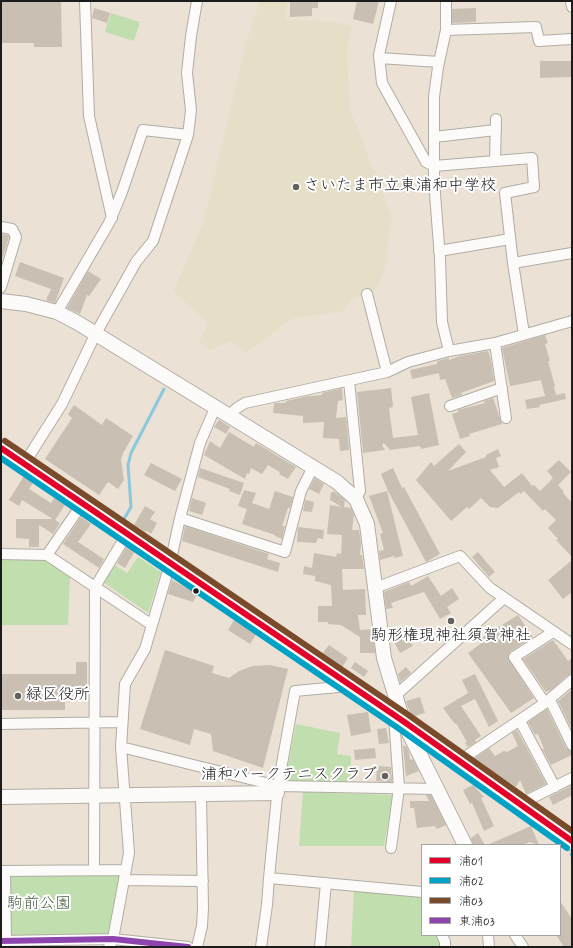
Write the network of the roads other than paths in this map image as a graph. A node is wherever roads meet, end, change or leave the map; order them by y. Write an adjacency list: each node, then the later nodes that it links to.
1 (85, 1): 17 (street)
2 (197, 1): 13 (street)
3 (391, 1): 9 (street)
4 (446, 1): 7 (street)
5 (571, 1): 6 (street)
6 (572, 7)
7 (446, 30): 8 (street); 10 (street)
8 (572, 39)
9 (379, 58): 10 (street); 16 (street)
10 (440, 62): 14 (street)
11 (496, 119): 12 (street)
12 (496, 130): 14 (street); 15 (street)
13 (188, 135): 17 (street); 29 (street)
14 (434, 137): 16 (street)
15 (495, 161): 16 (street); 19 (street)
16 (434, 166): 20 (street)
17 (112, 218): 26 (street)
18 (1, 227): 23 (street)
19 (510, 239): 20 (street); 22 (street)
20 (439, 251): 31 (street)
21 (572, 252): 22 (street)
22 (513, 263): 28 (street)
23 (1, 287)
24 (367, 294): 32 (street)
25 (1, 301): 26 (street)
26 (56, 312): 29 (street)
27 (572, 321): 28 (street)
28 (524, 334): 30 (street)
29 (95, 335): 36 (street); 40 (street)
30 (495, 343): 31 (street); 34 (street)
31 (449, 351): 32 (street)
32 (387, 372): 33 (street)
33 (349, 381): 37 (street); 42 (street)
34 (502, 388): 35 (street); 38 (street)
35 (450, 406)
36 (215, 408): 37 (street); 44 (street)
37 (228, 416): 41 (street)
38 (506, 418)
39 (1, 448): 40 (highway)
40 (24, 464): 43 (highway)
41 (313, 467): 42 (street); 44 (street)
42 (356, 499): 50 (street)
43 (82, 504): 45 (highway); 47 (street)
44 (180, 518): 48 (street)
45 (127, 534): 48 (highway); 49 (street)
46 (1, 554): 47 (street)
47 (47, 555): 49 (street)
48 (170, 564): 52 (street); 56 (highway)
49 (95, 586): 52 (street); 61 (street)
50 (375, 588): 51 (street); 57 (street)
51 (504, 598): 53 (street); 57 (street)
52 (152, 625): 62 (street)
53 (553, 632): 54 (street); 58 (street)
54 (572, 644)
55 (572, 680): 58 (street)
56 (349, 686): 59 (highway); 71 (street)
57 (395, 696): 59 (street)
58 (547, 701): 60 (street); 64 (street)
59 (398, 719): 66 (highway); 69 (street); 70 (street)
60 (520, 721): 66 (street); 68 (street)
61 (94, 722): 62 (street); 63 (street); 74 (street)
62 (122, 722): 65 (street)
63 (1, 724)
64 (571, 742)
65 (121, 747): 71 (street); 73 (street)
66 (464, 758): 76 (highway)
67 (572, 778): 68 (street)
68 (555, 786): 76 (street)
69 (399, 788): 70 (street); 71 (street); 79 (street)
70 (436, 789): 78 (street)
71 (277, 790): 72 (street); 83 (street)
72 (201, 794): 73 (street); 85 (street)
73 (124, 795): 74 (street); 81 (street)
74 (94, 796): 75 (street); 80 (street)
75 (1, 797)
76 (522, 806): 77 (highway)
77 (572, 841)
78 (464, 844)
79 (392, 848)
80 (94, 870): 81 (street); 82 (street)
81 (126, 870): 84 (street)
82 (3, 871): 91 (street)
83 (269, 878): 86 (street); 96 (street)
84 (124, 880): 85 (street); 93 (street)
85 (203, 881): 95 (street)
86 (326, 883): 87 (street); 97 (street)
87 (421, 892)
88 (442, 936): 98 (street)
89 (488, 936): 99 (street)
90 (516, 936): 100 (street)
91 (3, 941): 92 (street)
92 (95, 943): 93 (street)
93 (111, 943): 94 (street)
94 (188, 947)
95 (197, 947)
96 (261, 947)
97 (320, 947)
98 (445, 947)
99 (489, 947)
100 (522, 947)

